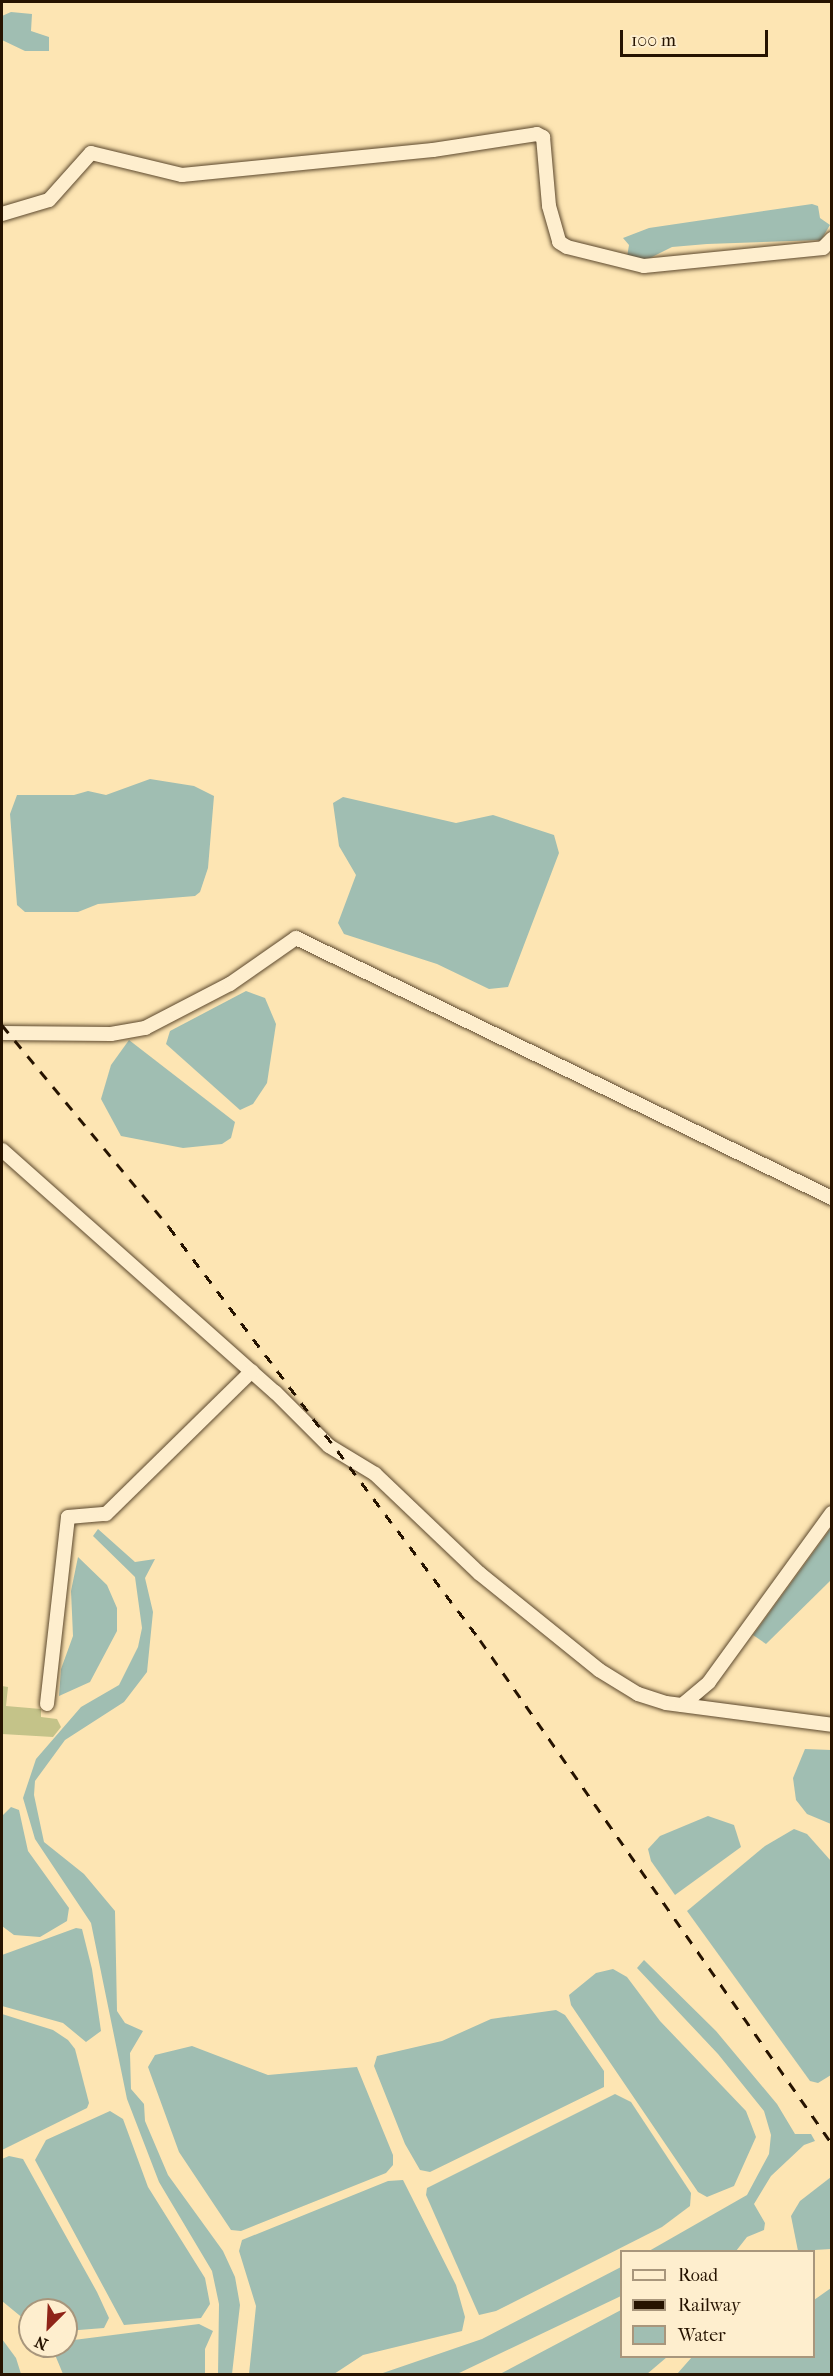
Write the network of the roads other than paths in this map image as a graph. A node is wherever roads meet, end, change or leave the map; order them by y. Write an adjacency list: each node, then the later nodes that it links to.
1 (2, 214): 2 (street)
2 (831, 240)
3 (2, 1033): 5 (street)
4 (2, 1150): 6 (street)
5 (831, 1198)
6 (252, 1371): 8 (street); 9 (street)
7 (831, 1513): 9 (street)
8 (47, 1704)
9 (682, 1705): 10 (street)
10 (831, 1725)

